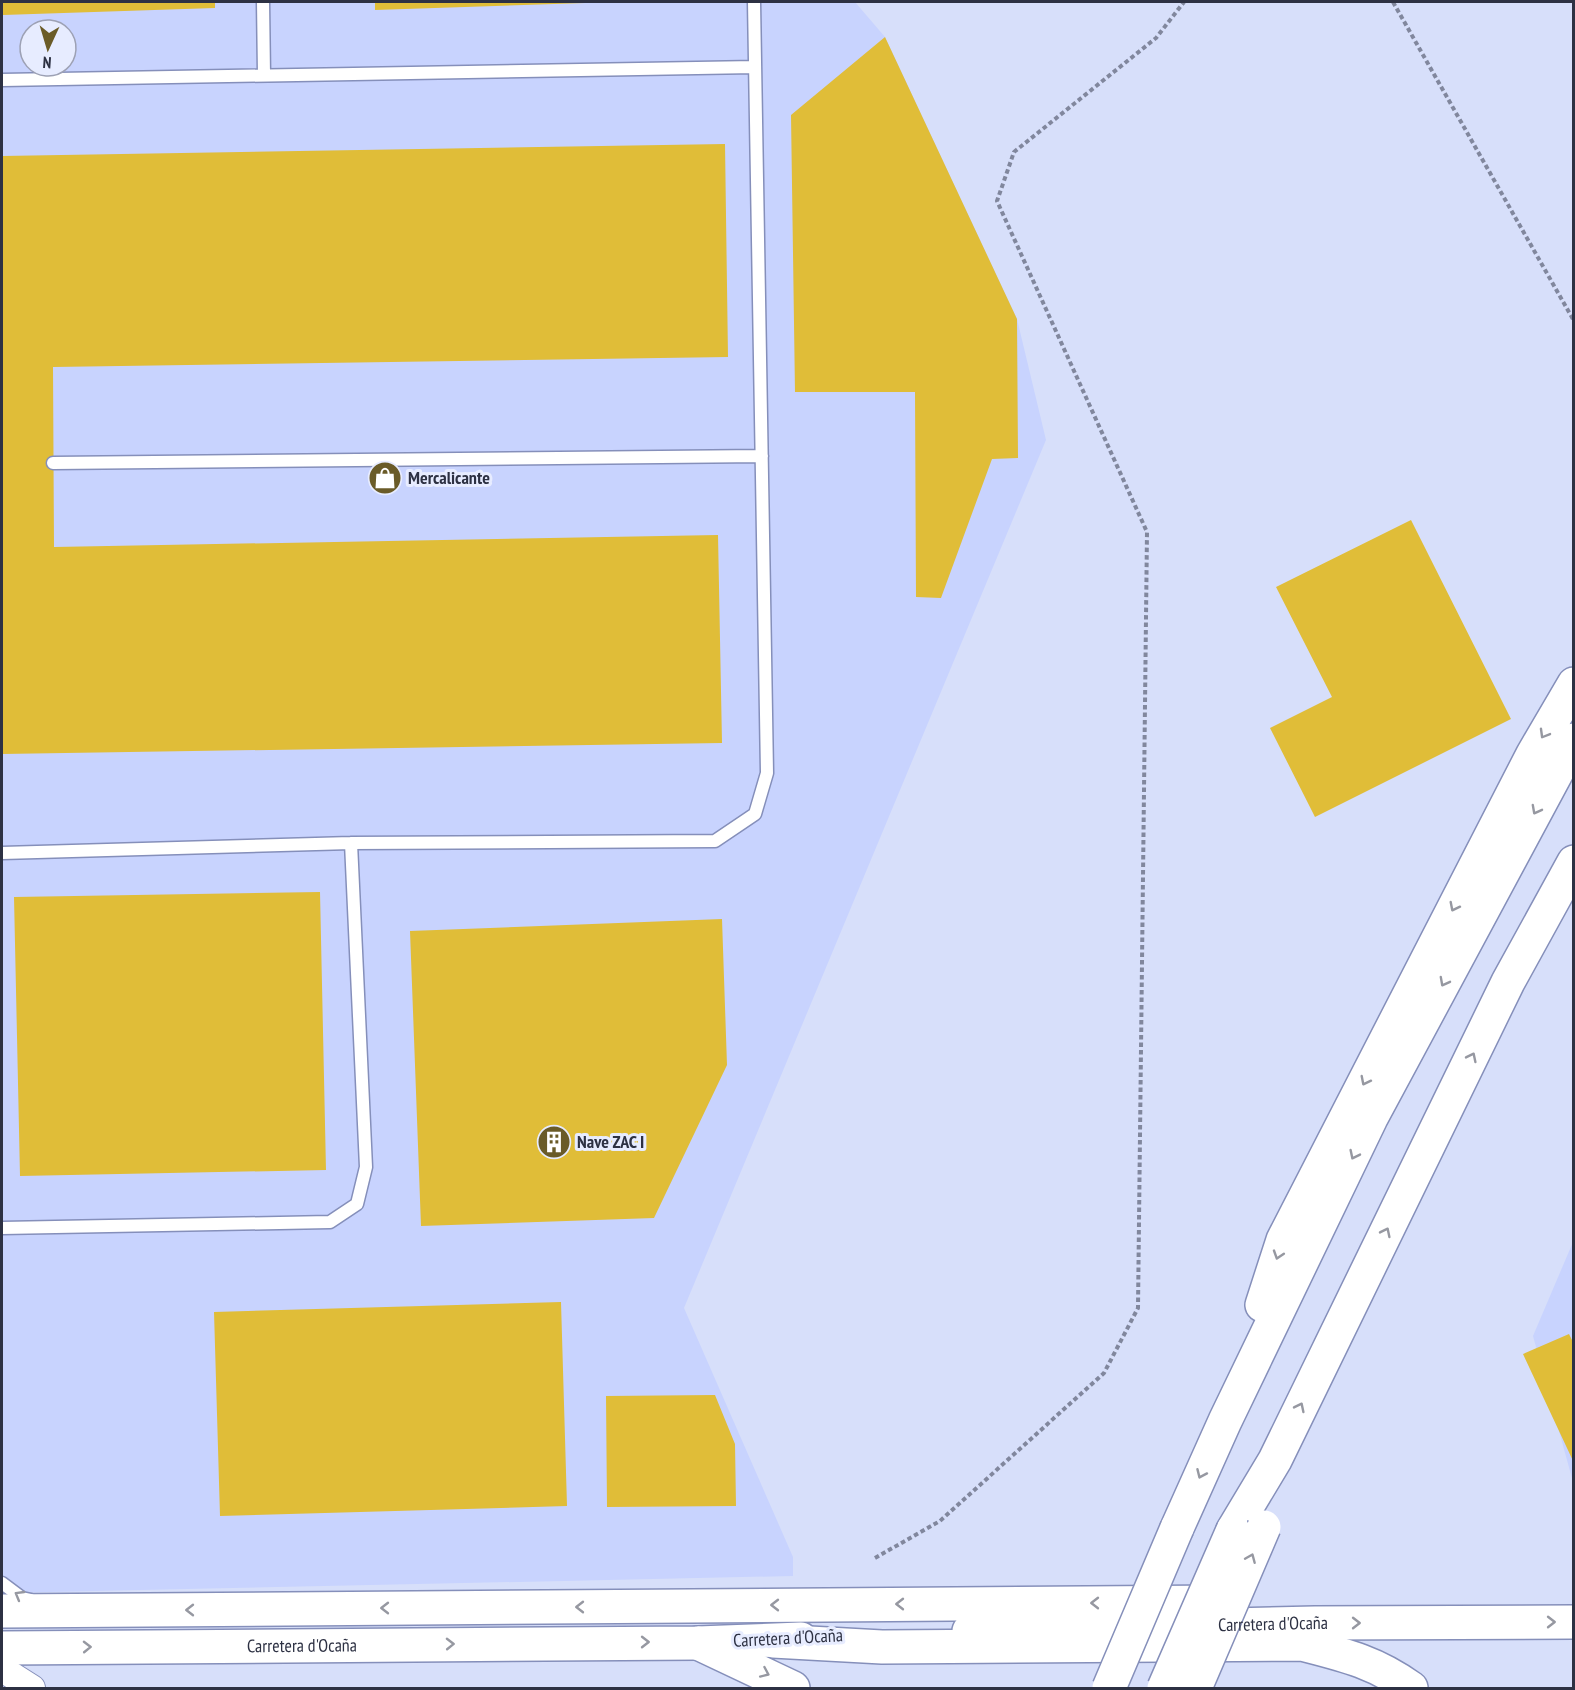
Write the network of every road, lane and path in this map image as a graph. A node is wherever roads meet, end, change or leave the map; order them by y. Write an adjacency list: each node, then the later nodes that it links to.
1 (263, 2): 6 (lane)
2 (754, 2): 5 (lane)
3 (1184, 2): 19 (path)
4 (1393, 2): 8 (path)
5 (755, 67): 6 (lane); 9 (lane)
6 (264, 75): 7 (lane)
7 (2, 80)
8 (1574, 321)
9 (762, 456): 10 (lane); 13 (lane)
10 (53, 463)
11 (1574, 684): 17 (main road, one-way to 17)
12 (1574, 740): 17 (main road, one-way to 17)
13 (351, 843): 14 (lane); 16 (lane)
14 (2, 853)
15 (1574, 862): 18 (main road, one-way to 15)
16 (2, 1228)
17 (1225, 1420): 31 (main road, one-way to 31, bridge)
18 (1249, 1528): 32 (main road, bridge); 33 (main road, one-way to 18, bridge)
19 (875, 1558)
20 (2, 1583): 23 (lane, one-way to 20)
21 (1574, 1599): 23 (main road, Carretera d'Ocaña, one-way to 23)
22 (2, 1611): 23 (main road, Carretera d'Ocaña)
23 (79, 1611)
24 (1574, 1622): 25 (main road, Carretera d'Ocaña, one-way to 24)
25 (773, 1641): 26 (main road, Carretera d'Ocaña); 34 (main road)
26 (698, 1642): 27 (main road, Carretera d'Ocaña, one-way to 26); 30 (main road, one-way to 30)
27 (2, 1648)
28 (2, 1669): 29 (street)
29 (32, 1689)
30 (793, 1689)
31 (1109, 1689)
32 (1164, 1689)
33 (1195, 1689)
34 (1412, 1689)

